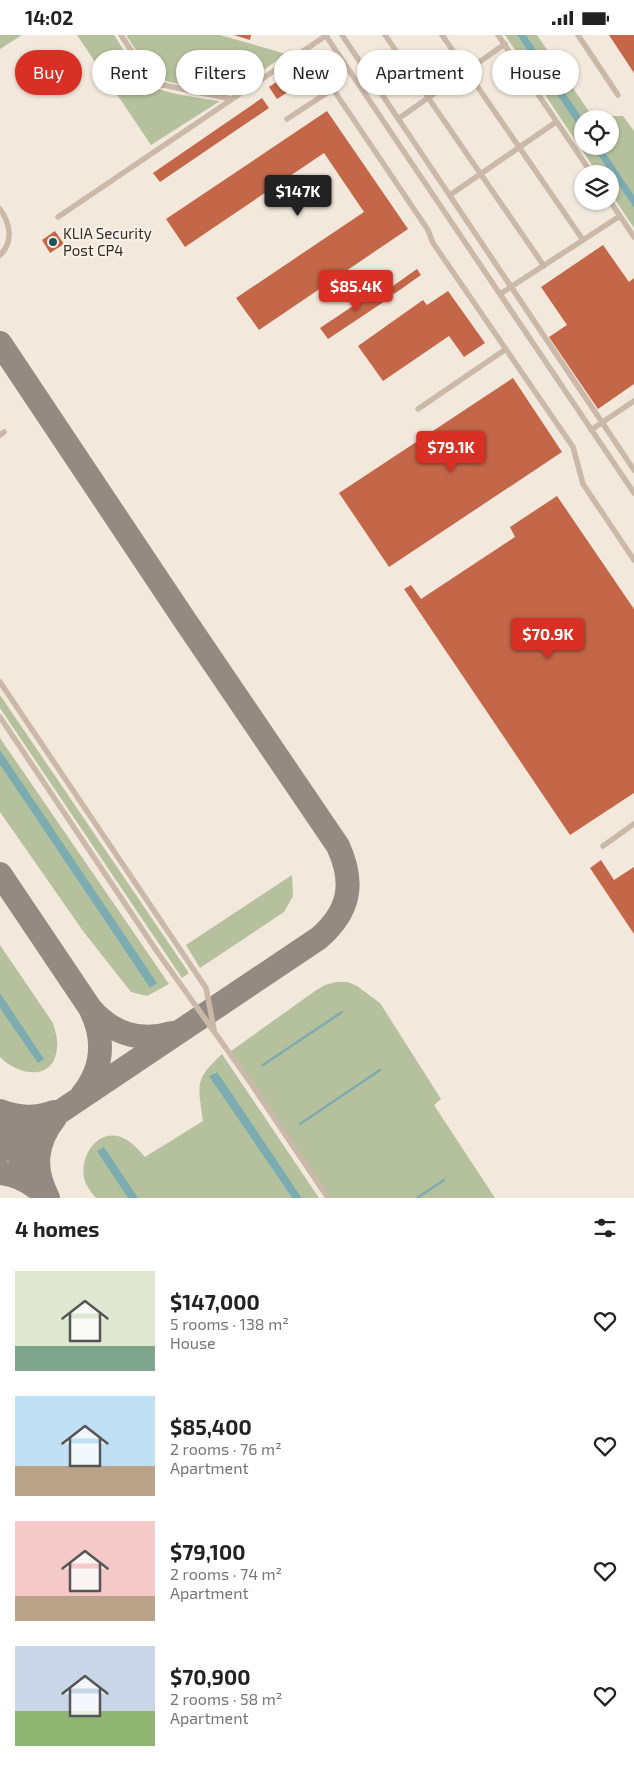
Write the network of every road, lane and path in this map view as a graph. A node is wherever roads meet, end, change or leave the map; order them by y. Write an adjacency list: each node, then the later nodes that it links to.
1 (121, 35): 15 (lane)
2 (326, 35): 15 (lane); 32 (lane)
3 (342, 35): 17 (lane)
4 (385, 35): 14 (lane)
5 (442, 35): 9 (lane)
6 (498, 35): 8 (lane)
7 (578, 35): 13 (lane)
8 (505, 45): 10 (lane); 18 (lane)
9 (452, 50)
10 (482, 61)
11 (482, 93): 19 (lane)
12 (432, 95): 14 (lane)
13 (618, 95)
14 (428, 98): 17 (lane); 21 (lane)
15 (231, 99): 26 (lane)
16 (287, 119): 33 (lane)
17 (398, 119): 22 (lane)
18 (556, 121): 19 (lane); 20 (lane)
19 (519, 147): 21 (lane); 28 (lane)
20 (586, 165)
21 (480, 174): 22 (lane); 30 (lane)
22 (450, 195): 31 (lane)
23 (0, 209): 29 (lane)
24 (616, 210): 25 (lane)
25 (620, 216): 27 (lane); 28 (lane)
26 (58, 217)
27 (634, 237)
28 (583, 240): 30 (lane)
29 (0, 255)
30 (544, 266): 31 (lane)
31 (511, 287): 32 (lane); 36 (lane)
32 (500, 294): 37 (lane)
33 (506, 349): 35 (lane); 40 (lane)
34 (634, 401): 36 (lane)
35 (418, 409)
36 (602, 423): 37 (lane); 38 (lane)
37 (591, 430): 39 (lane)
38 (634, 470)
39 (634, 493)
40 (634, 560)
41 (0, 682): 45 (lane)
42 (0, 717): 45 (lane)
43 (634, 824): 44 (lane)
44 (603, 846)
45 (215, 1033): 46 (lane)
46 (328, 1198)

